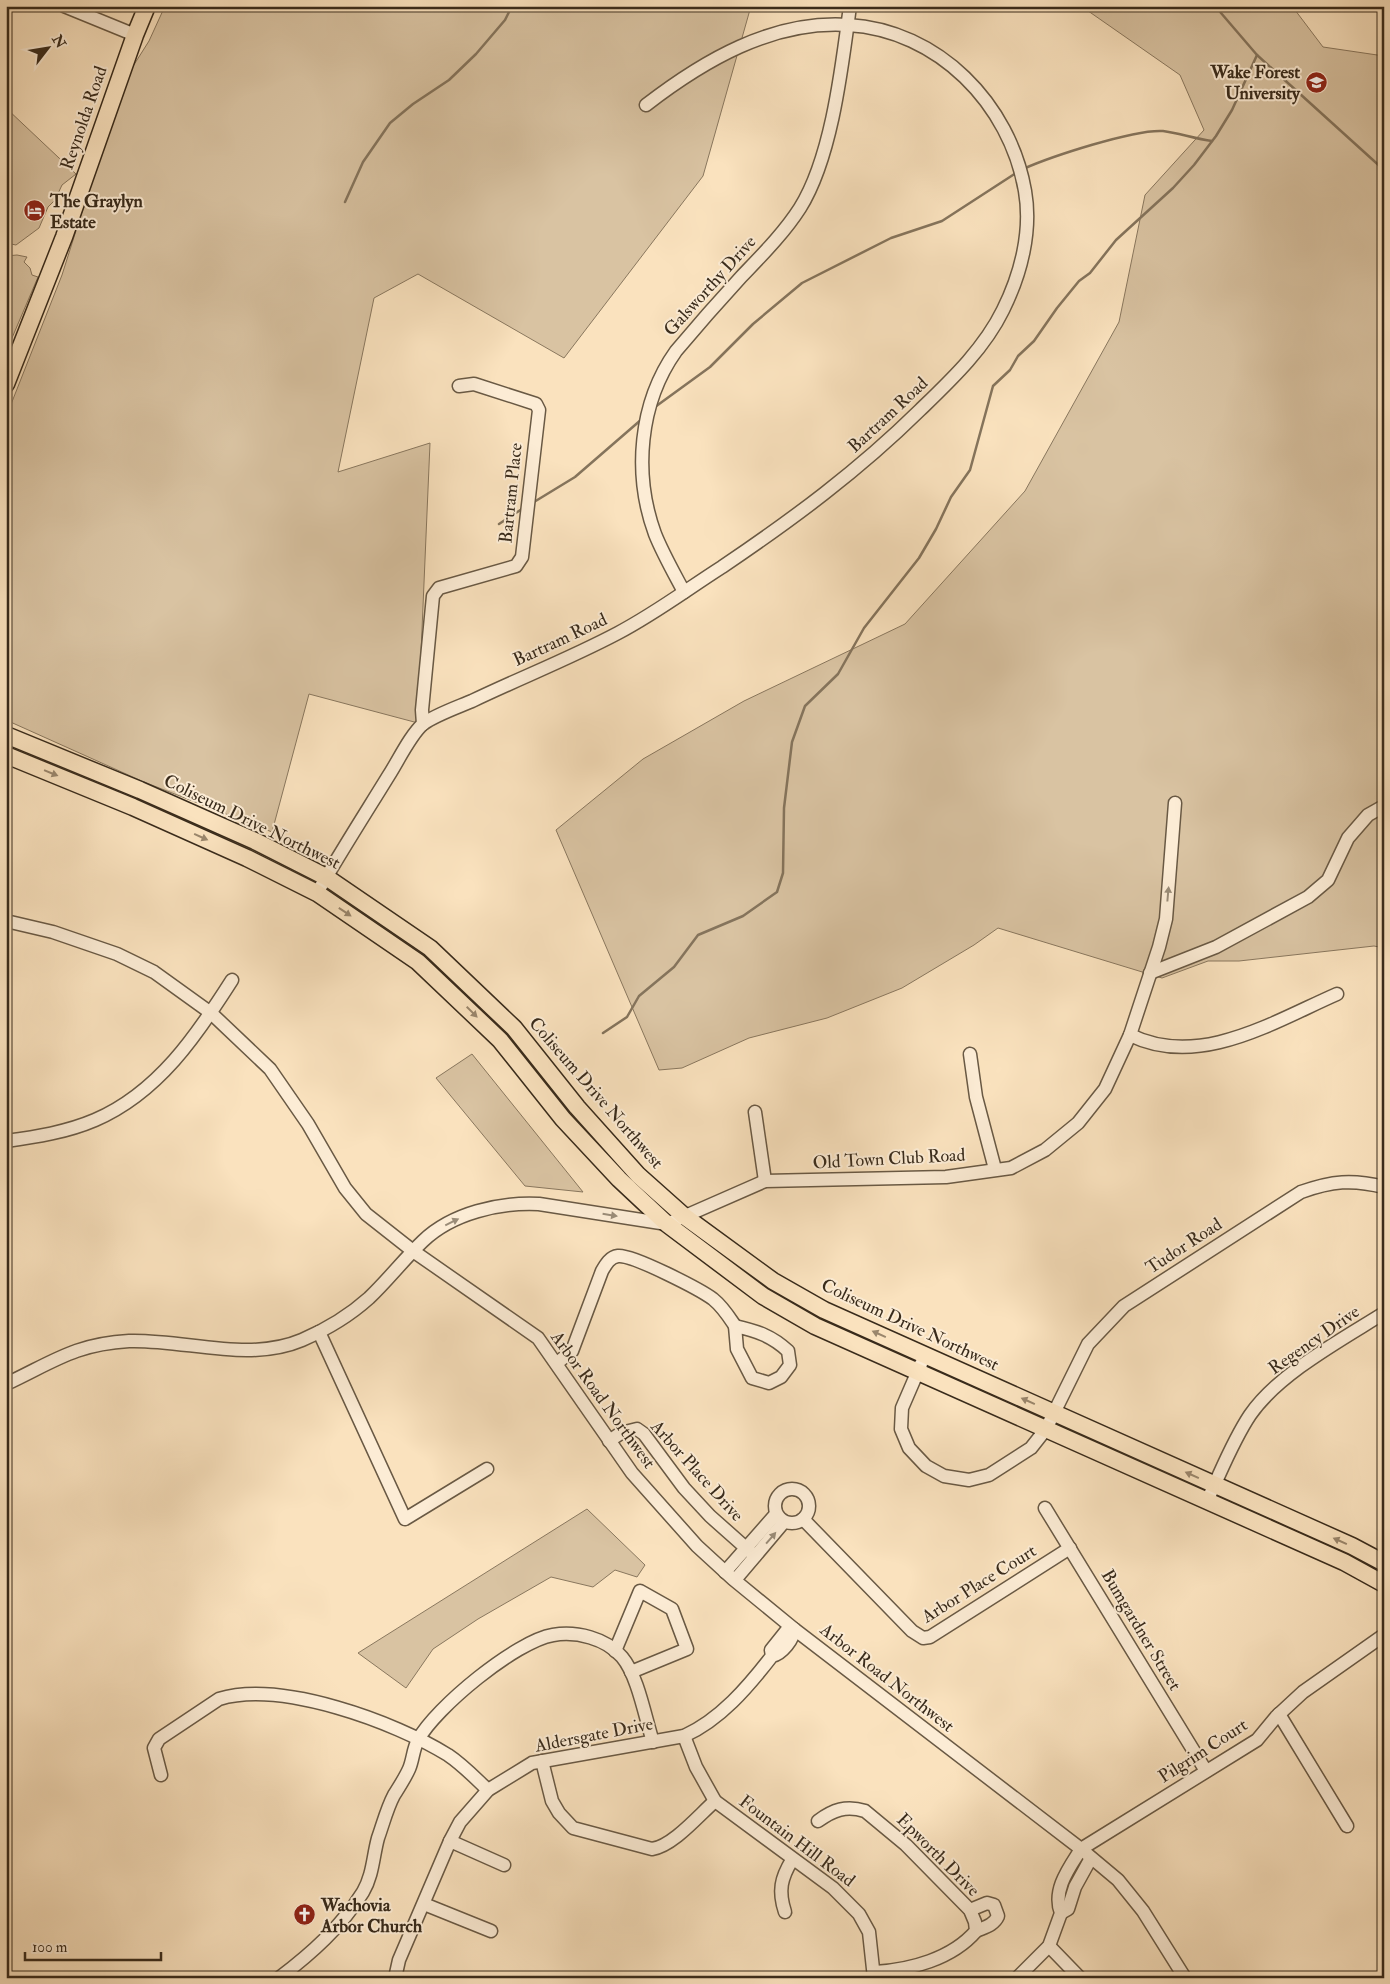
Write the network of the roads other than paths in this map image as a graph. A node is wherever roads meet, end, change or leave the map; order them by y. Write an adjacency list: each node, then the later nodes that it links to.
1 (64, 6): 5 (street)
2 (147, 6): 5 (main road, Reynolda Road)
3 (850, 6): 4 (street, Galsworthy Drive)
4 (847, 24): 6 (street, Bartram Road); 9 (street, Galsworthy Drive); 9 (street, Bartram Road)
5 (135, 35): 7 (main road, Reynolda Road)
6 (646, 106)
7 (6, 384)
8 (459, 386): 10 (street, Bartram Place)
9 (684, 592): 10 (street, Bartram Road)
10 (423, 724): 15 (street)
11 (6, 735): 15 (main road, Coliseum Drive Northwest)
12 (6, 755): 16 (main road, Coliseum Drive Northwest, one-way to 16)
13 (1175, 803): 18 (street, Old Town Club Road, one-way to 13)
14 (1384, 806): 18 (street)
15 (326, 877): 16 (street); 29 (main road, Coliseum Drive Northwest)
16 (317, 893): 30 (main road, Coliseum Drive Northwest, one-way to 30)
17 (6, 921): 21 (street, Arbor Road Northwest)
18 (1150, 973): 22 (street, Old Town Club Road)
19 (232, 980): 21 (street)
20 (1337, 994): 22 (street)
21 (211, 1013): 25 (street); 31 (street, Arbor Road Northwest)
22 (1130, 1035): 26 (street, Old Town Club Road)
23 (970, 1054): 26 (street)
24 (755, 1112): 27 (street)
25 (6, 1140)
26 (995, 1170): 27 (street, Old Town Club Road)
27 (765, 1182): 29 (street, Old Town Club Road)
28 (1383, 1186): 39 (street, Tudor Road)
29 (684, 1216): 30 (street, Old Town Club Road); 35 (main road, Coliseum Drive Northwest, one-way to 29)
30 (666, 1224): 31 (street, one-way to 30); 37 (main road, Coliseum Drive Northwest)
31 (413, 1251): 34 (street); 36 (street, Arbor Road Northwest)
32 (1384, 1313): 43 (street, Regency Drive)
33 (735, 1326): 33 (street); 36 (street)
34 (319, 1332): 38 (street); 42 (street)
35 (925, 1355): 37 (street, Tudor Road); 39 (main road, Coliseum Drive Northwest, one-way to 35)
36 (557, 1363): 41 (street, Arbor Road Northwest)
37 (917, 1372): 40 (main road, Coliseum Drive Northwest); 40 (street, Tudor Road)
38 (6, 1384)
39 (1053, 1412): 40 (street, Tudor Road); 43 (main road, Coliseum Drive Northwest, one-way to 39)
40 (1046, 1429): 44 (main road, Coliseum Drive Northwest)
41 (609, 1441): 49 (street, Arbor Place Drive); 51 (street, Arbor Road Northwest)
42 (487, 1469)
43 (1215, 1486): 44 (street, Regency Drive); 50 (main road, Coliseum Drive Northwest, one-way to 43)
44 (1207, 1501): 52 (main road, Coliseum Drive Northwest)
45 (1045, 1508): 48 (street, Bumgardner Street)
46 (780, 1518): 47 (street); 47 (street); 49 (street)
47 (803, 1519): 48 (street, Arbor Place Court)
48 (1070, 1548): 62 (street, Bumgardner Street)
49 (750, 1552): 51 (street)
50 (1384, 1563)
51 (730, 1576): 53 (street, Arbor Road Northwest)
52 (1384, 1584)
53 (794, 1629): 58 (street, Aldersgate Drive); 69 (street, Arbor Road Northwest)
54 (1384, 1635): 57 (street, Pilgrim Court)
55 (615, 1651): 56 (street); 56 (street); 59 (street)
56 (631, 1672): 60 (street)
57 (1279, 1714): 62 (street, Pilgrim Court); 67 (street)
58 (684, 1736): 60 (street, Aldersgate Drive); 65 (street, Fountain Hill Road)
59 (418, 1740): 63 (street); 64 (street); 83 (street)
60 (653, 1742): 61 (street, Aldersgate Drive)
61 (542, 1760): 64 (street, Aldersgate Drive); 65 (street)
62 (1206, 1771): 69 (street, Pilgrim Court)
63 (162, 1775)
64 (488, 1790): 68 (street, Aldersgate Drive)
65 (716, 1801): 71 (street, Fountain Hill Road)
66 (818, 1821): 76 (street, Epworth Drive)
67 (1347, 1826)
68 (450, 1841): 72 (street); 75 (street, Aldersgate Drive)
69 (1081, 1849): 70 (street, Arbor Road Northwest); 73 (street)
70 (1091, 1858): 74 (street); 87 (street, Arbor Road Northwest)
71 (792, 1860): 77 (street); 82 (street, Fountain Hill Road)
72 (504, 1865)
73 (1066, 1875): 74 (street); 78 (street)
74 (1078, 1882): 78 (street)
75 (424, 1904): 79 (street); 84 (street, Aldersgate Drive)
76 (970, 1910): 80 (street, Epworth Drive); 80 (street)
77 (786, 1912)
78 (1061, 1912): 81 (street)
79 (491, 1930)
80 (976, 1931): 82 (street)
81 (1049, 1946): 85 (street); 86 (street)
82 (874, 1975)
83 (279, 1978)
84 (394, 1978)
85 (1017, 1978)
86 (1080, 1978)
87 (1185, 1978)

